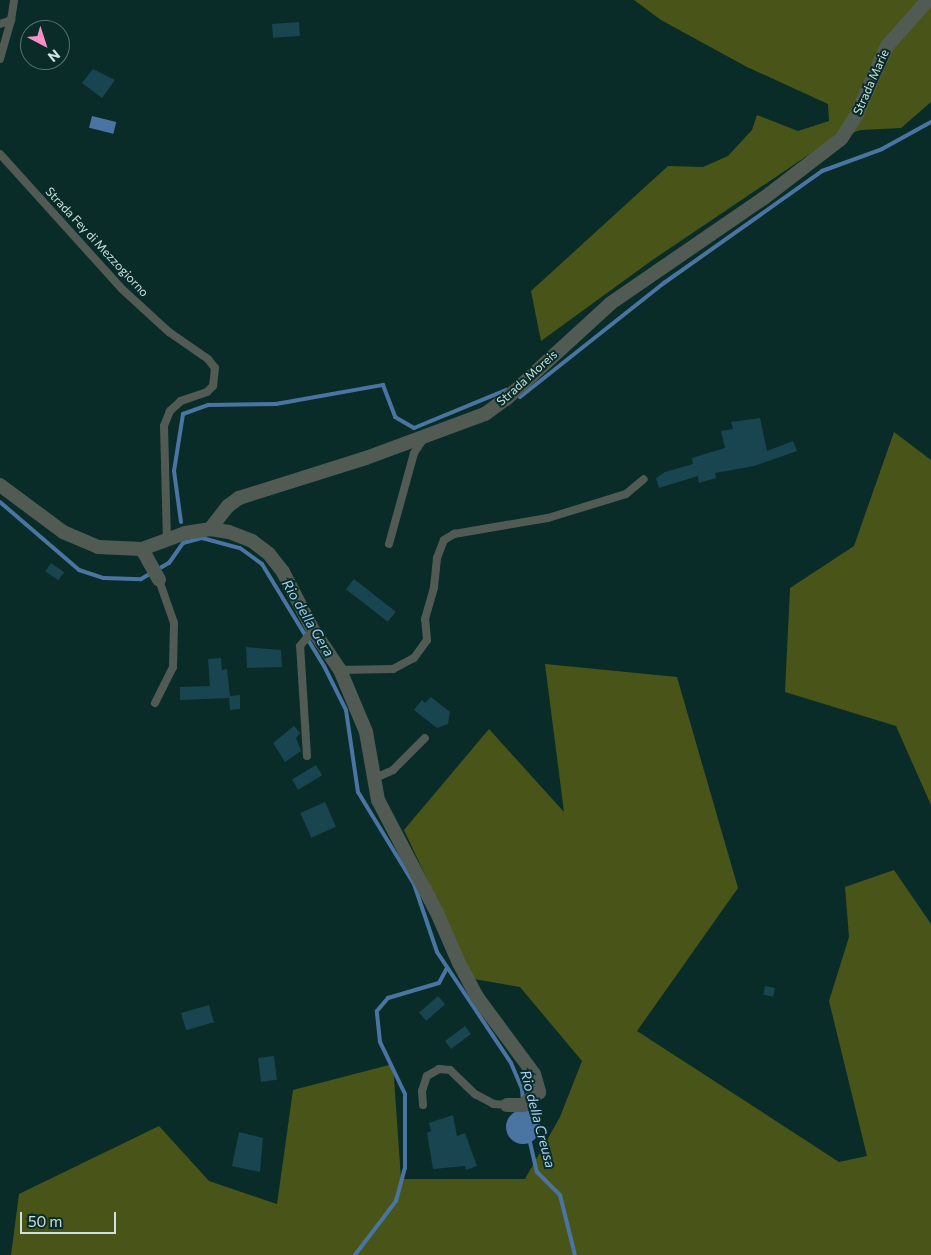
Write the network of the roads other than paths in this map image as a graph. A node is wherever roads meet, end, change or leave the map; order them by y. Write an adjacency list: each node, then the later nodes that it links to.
1 (14, 0): 3 (lane)
2 (928, 0): 7 (street, Strada Marie)
3 (12, 20): 4 (lane); 5 (lane)
4 (0, 24)
5 (0, 59)
6 (0, 154): 12 (lane, Strada Fey di Mezzogiorno)
7 (764, 198): 8 (street, Strada Moreis)
8 (427, 435): 11 (street, Strada Moreis); 13 (lane)
9 (644, 479): 17 (lane)
10 (0, 485): 14 (street)
11 (210, 530): 12 (street); 16 (street)
12 (167, 537): 14 (street)
13 (389, 544)
14 (142, 549): 15 (street)
15 (159, 580): 18 (lane)
16 (307, 636): 17 (street); 20 (lane)
17 (340, 670): 21 (street)
18 (155, 703)
19 (425, 738): 21 (lane)
20 (307, 756)
21 (373, 778): 23 (street)
22 (423, 1105): 23 (lane)
23 (508, 1105)

